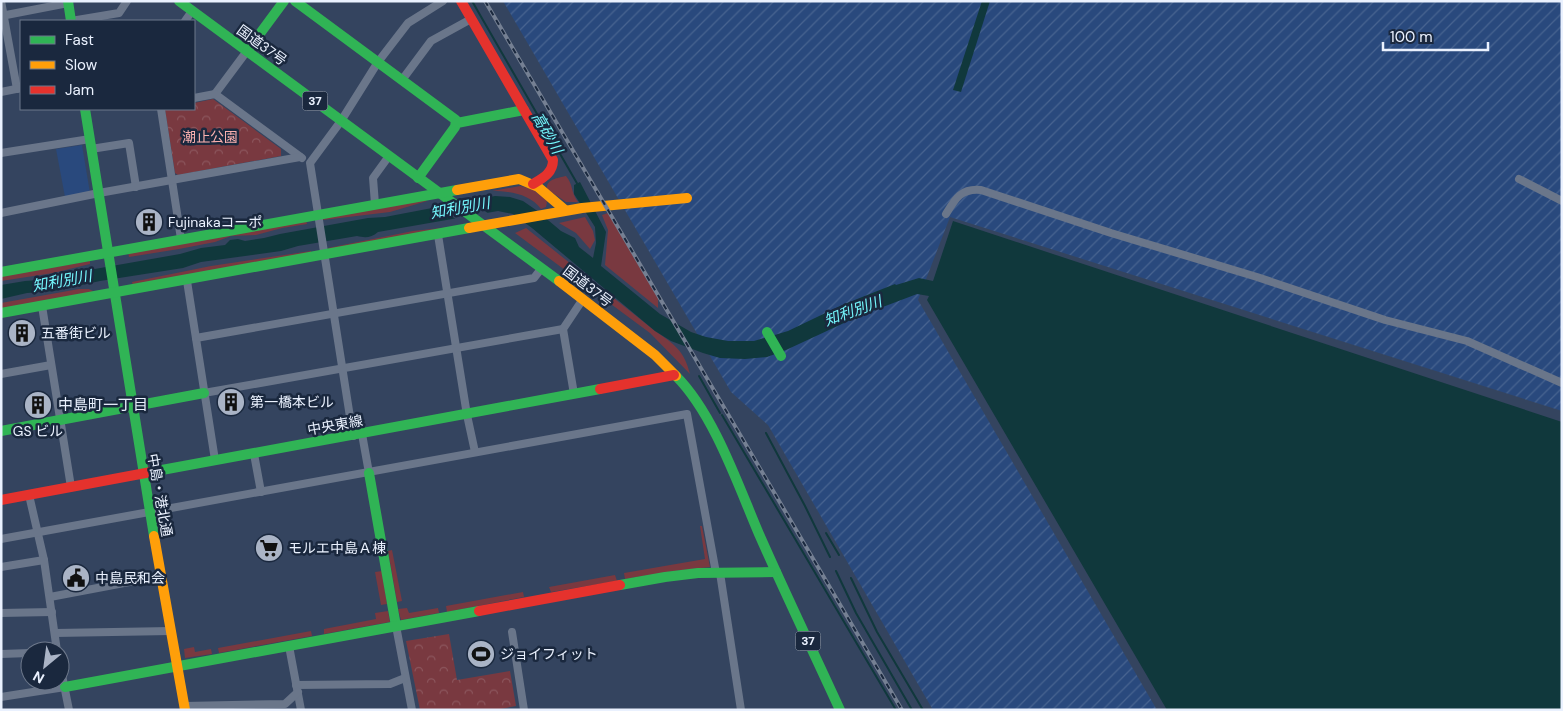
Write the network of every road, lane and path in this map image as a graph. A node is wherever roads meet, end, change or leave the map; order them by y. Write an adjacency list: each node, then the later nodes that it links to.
1 (1, 1): 10 (street)
2 (127, 1): 13 (street)
3 (179, 1): 9 (main road, 国道37号 / 37)
4 (284, 1): 15 (main road)
5 (295, 1): 16 (main road)
6 (442, 1): 16 (street)
7 (461, 1): 11 (main road)
8 (68, 2): 10 (street); 12 (main road)
9 (192, 11): 14 (street); 15 (main road, 国道37号 / 37)
10 (3, 15): 18 (street)
11 (471, 19): 17 (street); 24 (main road)
12 (71, 20)
13 (77, 20)
14 (186, 20)
15 (247, 51): 20 (street); 25 (main road, 国道37号 / 37)
16 (378, 62): 17 (main road); 25 (street)
17 (402, 80): 26 (main road)
18 (19, 88): 19 (street)
19 (1, 92)
20 (215, 94): 21 (street); 30 (street)
21 (195, 98)
22 (85, 110): 27 (main road)
23 (161, 110): 34 (street)
24 (524, 110): 26 (main road); 35 (main road)
25 (341, 121): 29 (main road, 国道37号 / 37); 31 (street)
26 (457, 123): 32 (main road)
27 (91, 144): 28 (street); 36 (street); 38 (main road)
28 (1, 153)
29 (389, 156): 32 (main road, 国道37号 / 37); 41 (street)
30 (300, 157): 31 (street); 34 (street)
31 (310, 163): 45 (street)
32 (418, 178): 37 (main road, 国道37号 / 37)
33 (1519, 179): 40 (street)
34 (171, 181): 36 (street); 48 (street)
35 (534, 184): 37 (main road); 42 (main road)
36 (136, 187): 38 (street)
37 (439, 192): 41 (main road); 46 (main road, 国道37号 / 37)
38 (98, 193): 43 (street); 50 (main road)
39 (687, 198): 42 (main road)
40 (1562, 201)
41 (375, 204): 45 (main road)
42 (566, 210): 46 (main road)
43 (1, 212)
44 (946, 214): 69 (street)
45 (318, 215): 48 (main road); 49 (street)
46 (484, 226): 47 (main road); 51 (main road, 国道37号 / 37)
47 (438, 235): 49 (main road); 55 (street)
48 (181, 239): 50 (main road)
49 (325, 255): 53 (main road); 59 (street)
50 (109, 257): 52 (main road); 54 (main road, 中島・港北通)
51 (542, 269): 55 (street); 56 (main road, 国道37号 / 37)
52 (1, 272)
53 (187, 280): 54 (main road); 62 (street)
54 (113, 288): 57 (main road); 72 (main road, 中島・港北通)
55 (447, 294): 59 (street); 63 (street)
56 (583, 299): 60 (street); 68 (main road, 国道37号 / 37)
57 (42, 306): 58 (main road); 65 (street)
58 (1, 313)
59 (334, 313): 62 (street); 66 (street)
60 (563, 329): 63 (street); 71 (street)
61 (767, 332): 64 (main road)
62 (196, 338): 70 (street)
63 (455, 348): 66 (street); 73 (street)
64 (782, 356)
65 (51, 365): 67 (street); 74 (street)
66 (342, 368): 70 (street); 76 (street)
67 (1, 374)
68 (674, 375): 71 (main road, 中央東線); 91 (main road, 国道37号 / 37)
69 (1562, 383)
70 (204, 393): 72 (main road); 79 (street)
71 (574, 394): 73 (main road, 中央東線)
72 (132, 407): 74 (main road); 81 (main road, 中島・港北通)
73 (466, 415): 76 (main road, 中央東線); 77 (street)
74 (60, 420): 75 (main road); 82 (street)
75 (1, 430)
76 (357, 435): 78 (main road, 中央東線); 80 (street)
77 (475, 452): 80 (street); 92 (street)
78 (254, 454): 79 (main road, 中央東線); 83 (street)
79 (215, 460): 81 (main road, 中央東線)
80 (369, 472): 83 (street); 97 (main road)
81 (143, 473): 82 (main road, 中央東線); 86 (main road, 中島・港北通)
82 (71, 487): 84 (main road, 中央東線)
83 (261, 492): 86 (street)
84 (29, 495): 85 (main road, 中央東線); 87 (street)
85 (1, 500)
86 (150, 512): 87 (street); 93 (main road, 中島・港北通)
87 (38, 532): 88 (street); 89 (street)
88 (1, 539)
89 (44, 560): 90 (street); 94 (street)
90 (1, 567)
91 (776, 572): 92 (main road); 118 (main road, 国道37号 / 37)
92 (718, 573): 97 (main road); 117 (street)
93 (161, 576): 94 (street); 98 (main road, 中島・港北通)
94 (50, 597): 95 (street)
95 (52, 612): 96 (street); 100 (street)
96 (1, 613)
97 (396, 626): 102 (main road); 106 (street)
98 (171, 631): 100 (street); 105 (main road, 中島・港北通)
99 (512, 632): 116 (street)
100 (55, 634): 101 (street)
101 (56, 641)
102 (289, 646): 105 (main road); 108 (street)
103 (20, 653): 104 (street)
104 (1, 654)
105 (177, 666): 107 (main road); 112 (main road, 中島・港北通)
106 (406, 678): 108 (street); 115 (street)
107 (70, 686)
108 (297, 688): 112 (street); 114 (street)
109 (39, 691): 111 (street)
110 (66, 691): 113 (street)
111 (1, 697)
112 (185, 708)
113 (69, 710)
114 (301, 710)
115 (412, 710)
116 (524, 710)
117 (741, 710)
118 (840, 710)

